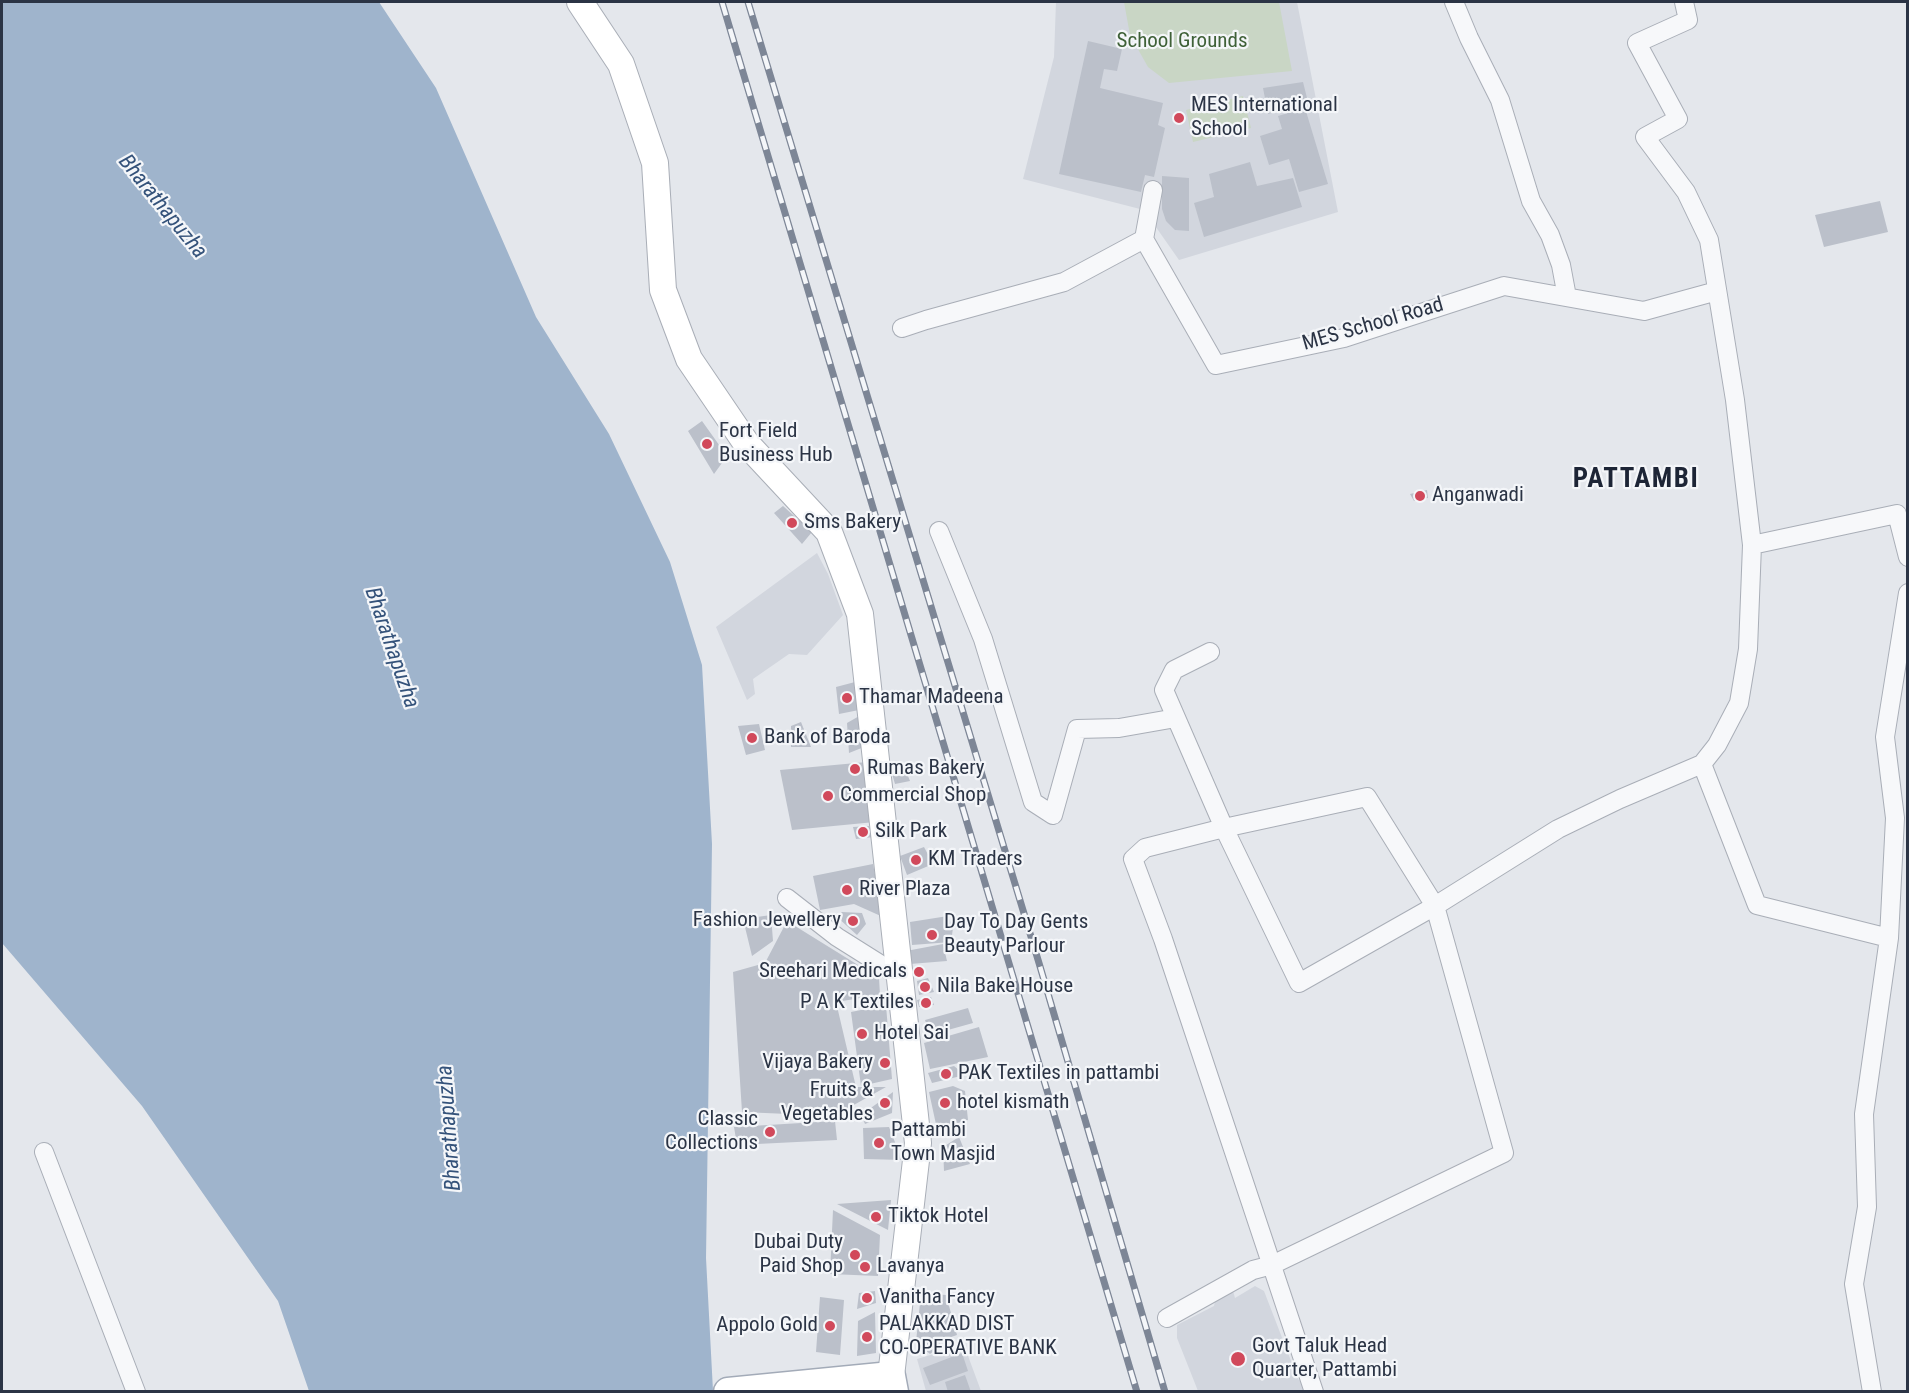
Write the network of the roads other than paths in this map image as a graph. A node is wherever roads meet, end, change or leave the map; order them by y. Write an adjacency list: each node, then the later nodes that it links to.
1 (580, 2): 21 (main road)
2 (1454, 2): 7 (street)
3 (1684, 2): 6 (street)
4 (1153, 190): 5 (street)
5 (1144, 239): 7 (street, MES School Road); 8 (street)
6 (1717, 291): 7 (street, MES School Road); 11 (street)
7 (1568, 297)
8 (902, 328)
9 (1902, 513): 11 (street); 12 (street)
10 (939, 531): 15 (street)
11 (1752, 545): 16 (street)
12 (1908, 557)
13 (1908, 593): 20 (street)
14 (1210, 652): 15 (street)
15 (1176, 718): 17 (street)
16 (1702, 764): 19 (street); 20 (street)
17 (1224, 828): 19 (street); 19 (street); 23 (street)
18 (787, 898): 21 (street)
19 (1435, 906): 23 (street)
20 (1889, 938): 29 (street)
21 (899, 976): 25 (main road)
22 (44, 1152): 27 (street)
23 (1272, 1265): 24 (street); 28 (street)
24 (1167, 1318)
25 (892, 1384): 26 (main road)
26 (730, 1391)
27 (136, 1392)
28 (1314, 1392)
29 (1872, 1392)

